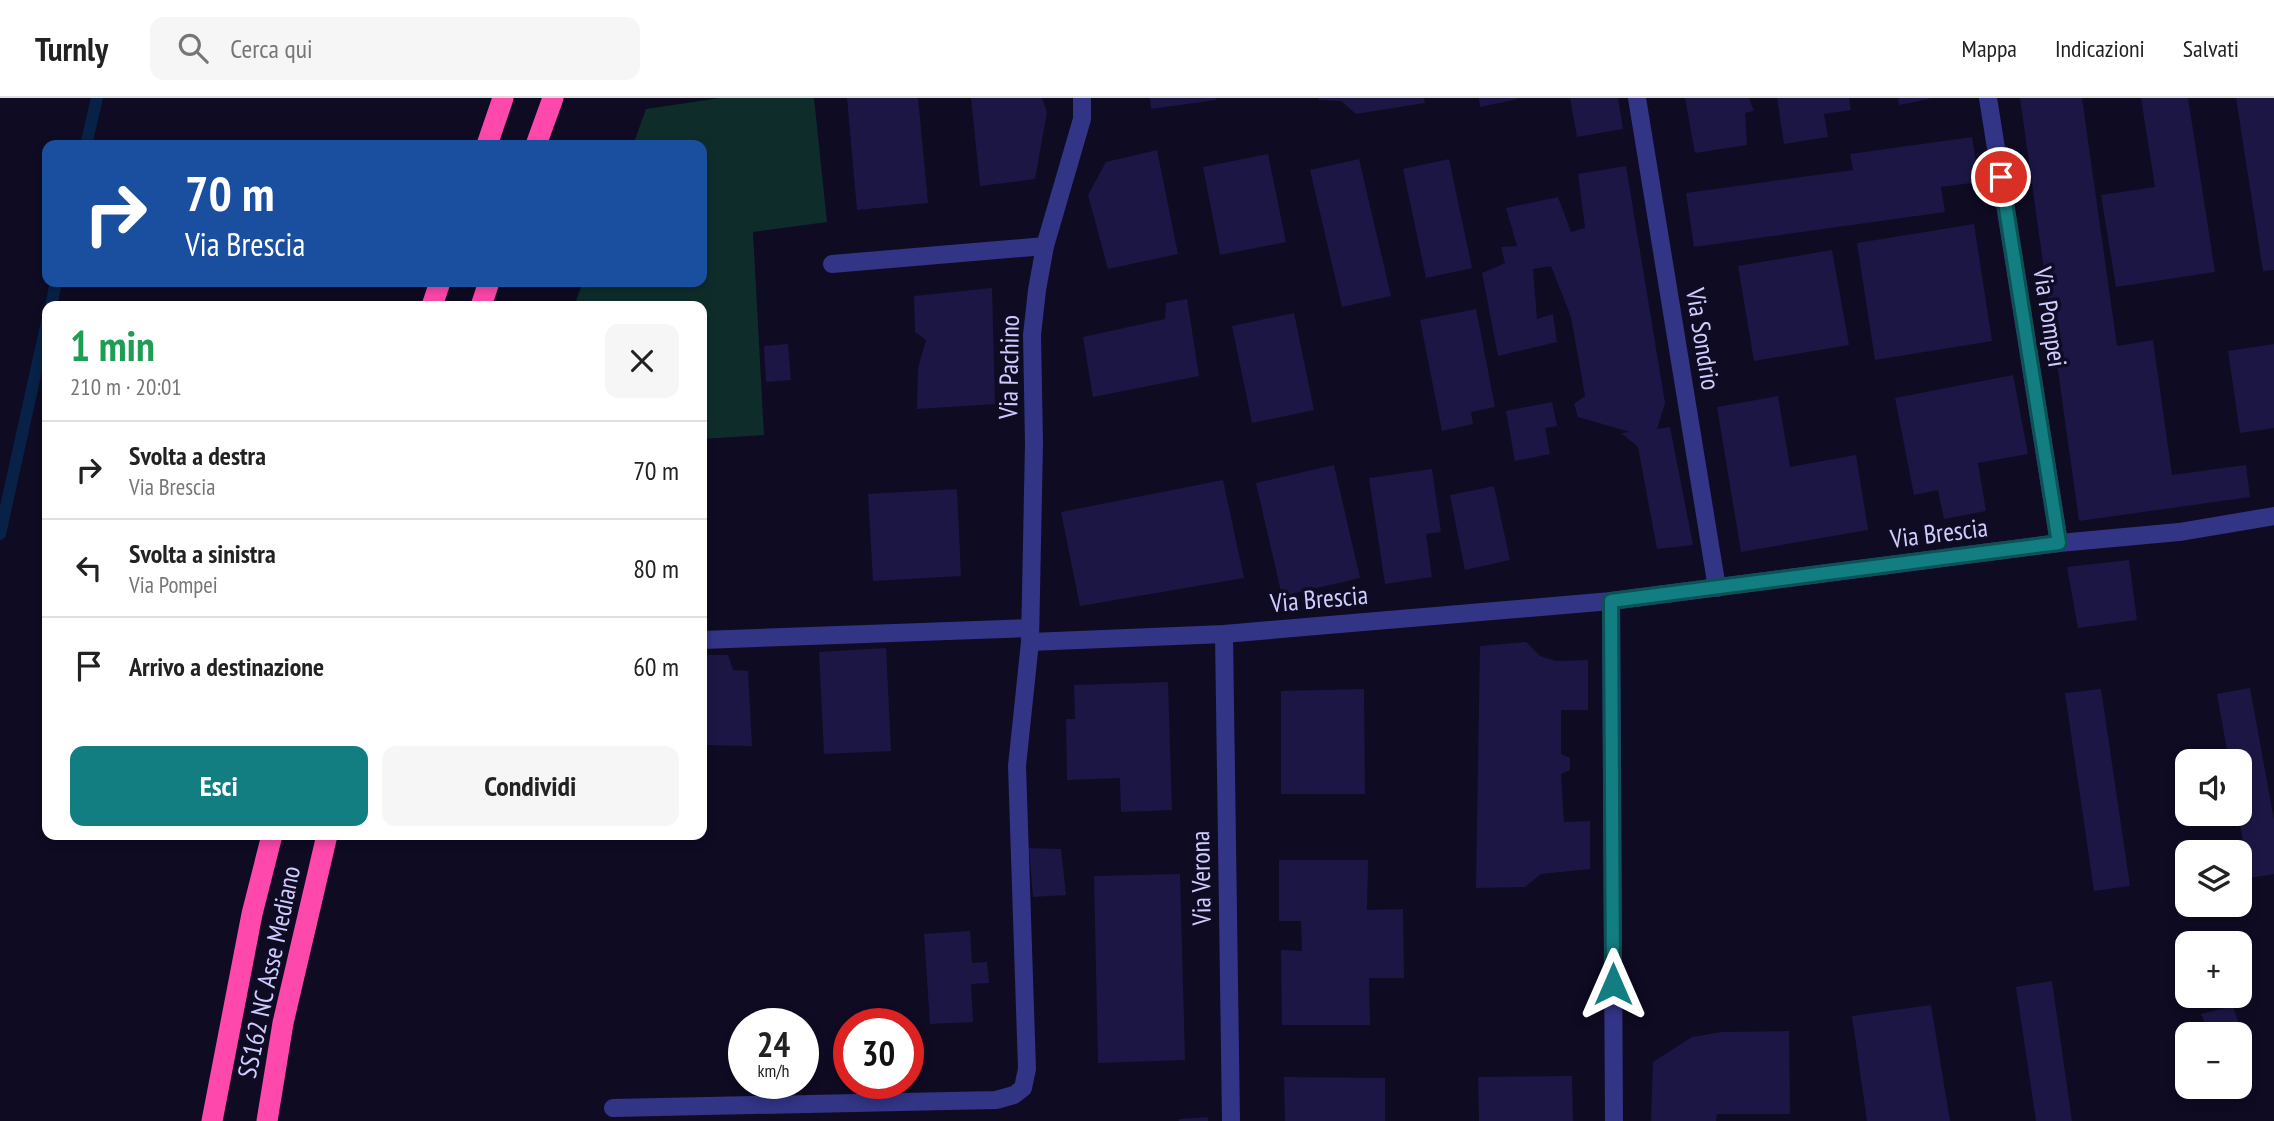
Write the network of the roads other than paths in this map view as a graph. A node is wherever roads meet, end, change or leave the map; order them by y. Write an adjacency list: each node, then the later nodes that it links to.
1 (503, 98): 6 (highway)
2 (553, 98): 7 (highway)
3 (1082, 98): 8 (street, Via Pachino)
4 (1637, 98): 12 (street, Via Sondrio)
5 (1988, 98): 11 (street, Via Pompei)
6 (489, 140)
7 (538, 140)
8 (1045, 246): 9 (street); 15 (street, Via Pachino)
9 (832, 264)
10 (2274, 516): 11 (street, Via Brescia)
11 (2059, 543): 12 (street, Via Brescia)
12 (1717, 588): 13 (street, Via Brescia)
13 (1611, 601): 14 (street, Via Brescia); 23 (street)
14 (1223, 634): 15 (street, Via Brescia); 22 (street, Via Verona)
15 (1030, 635): 16 (street, Via Brescia); 19 (street, Via Pachino)
16 (707, 640)
17 (271, 840): 20 (highway, SS162 NC Asse Mediano)
18 (326, 840): 21 (highway, SS162 NC Asse Mediano)
19 (613, 1108)
20 (212, 1121)
21 (267, 1121)
22 (1231, 1121)
23 (1614, 1121)

